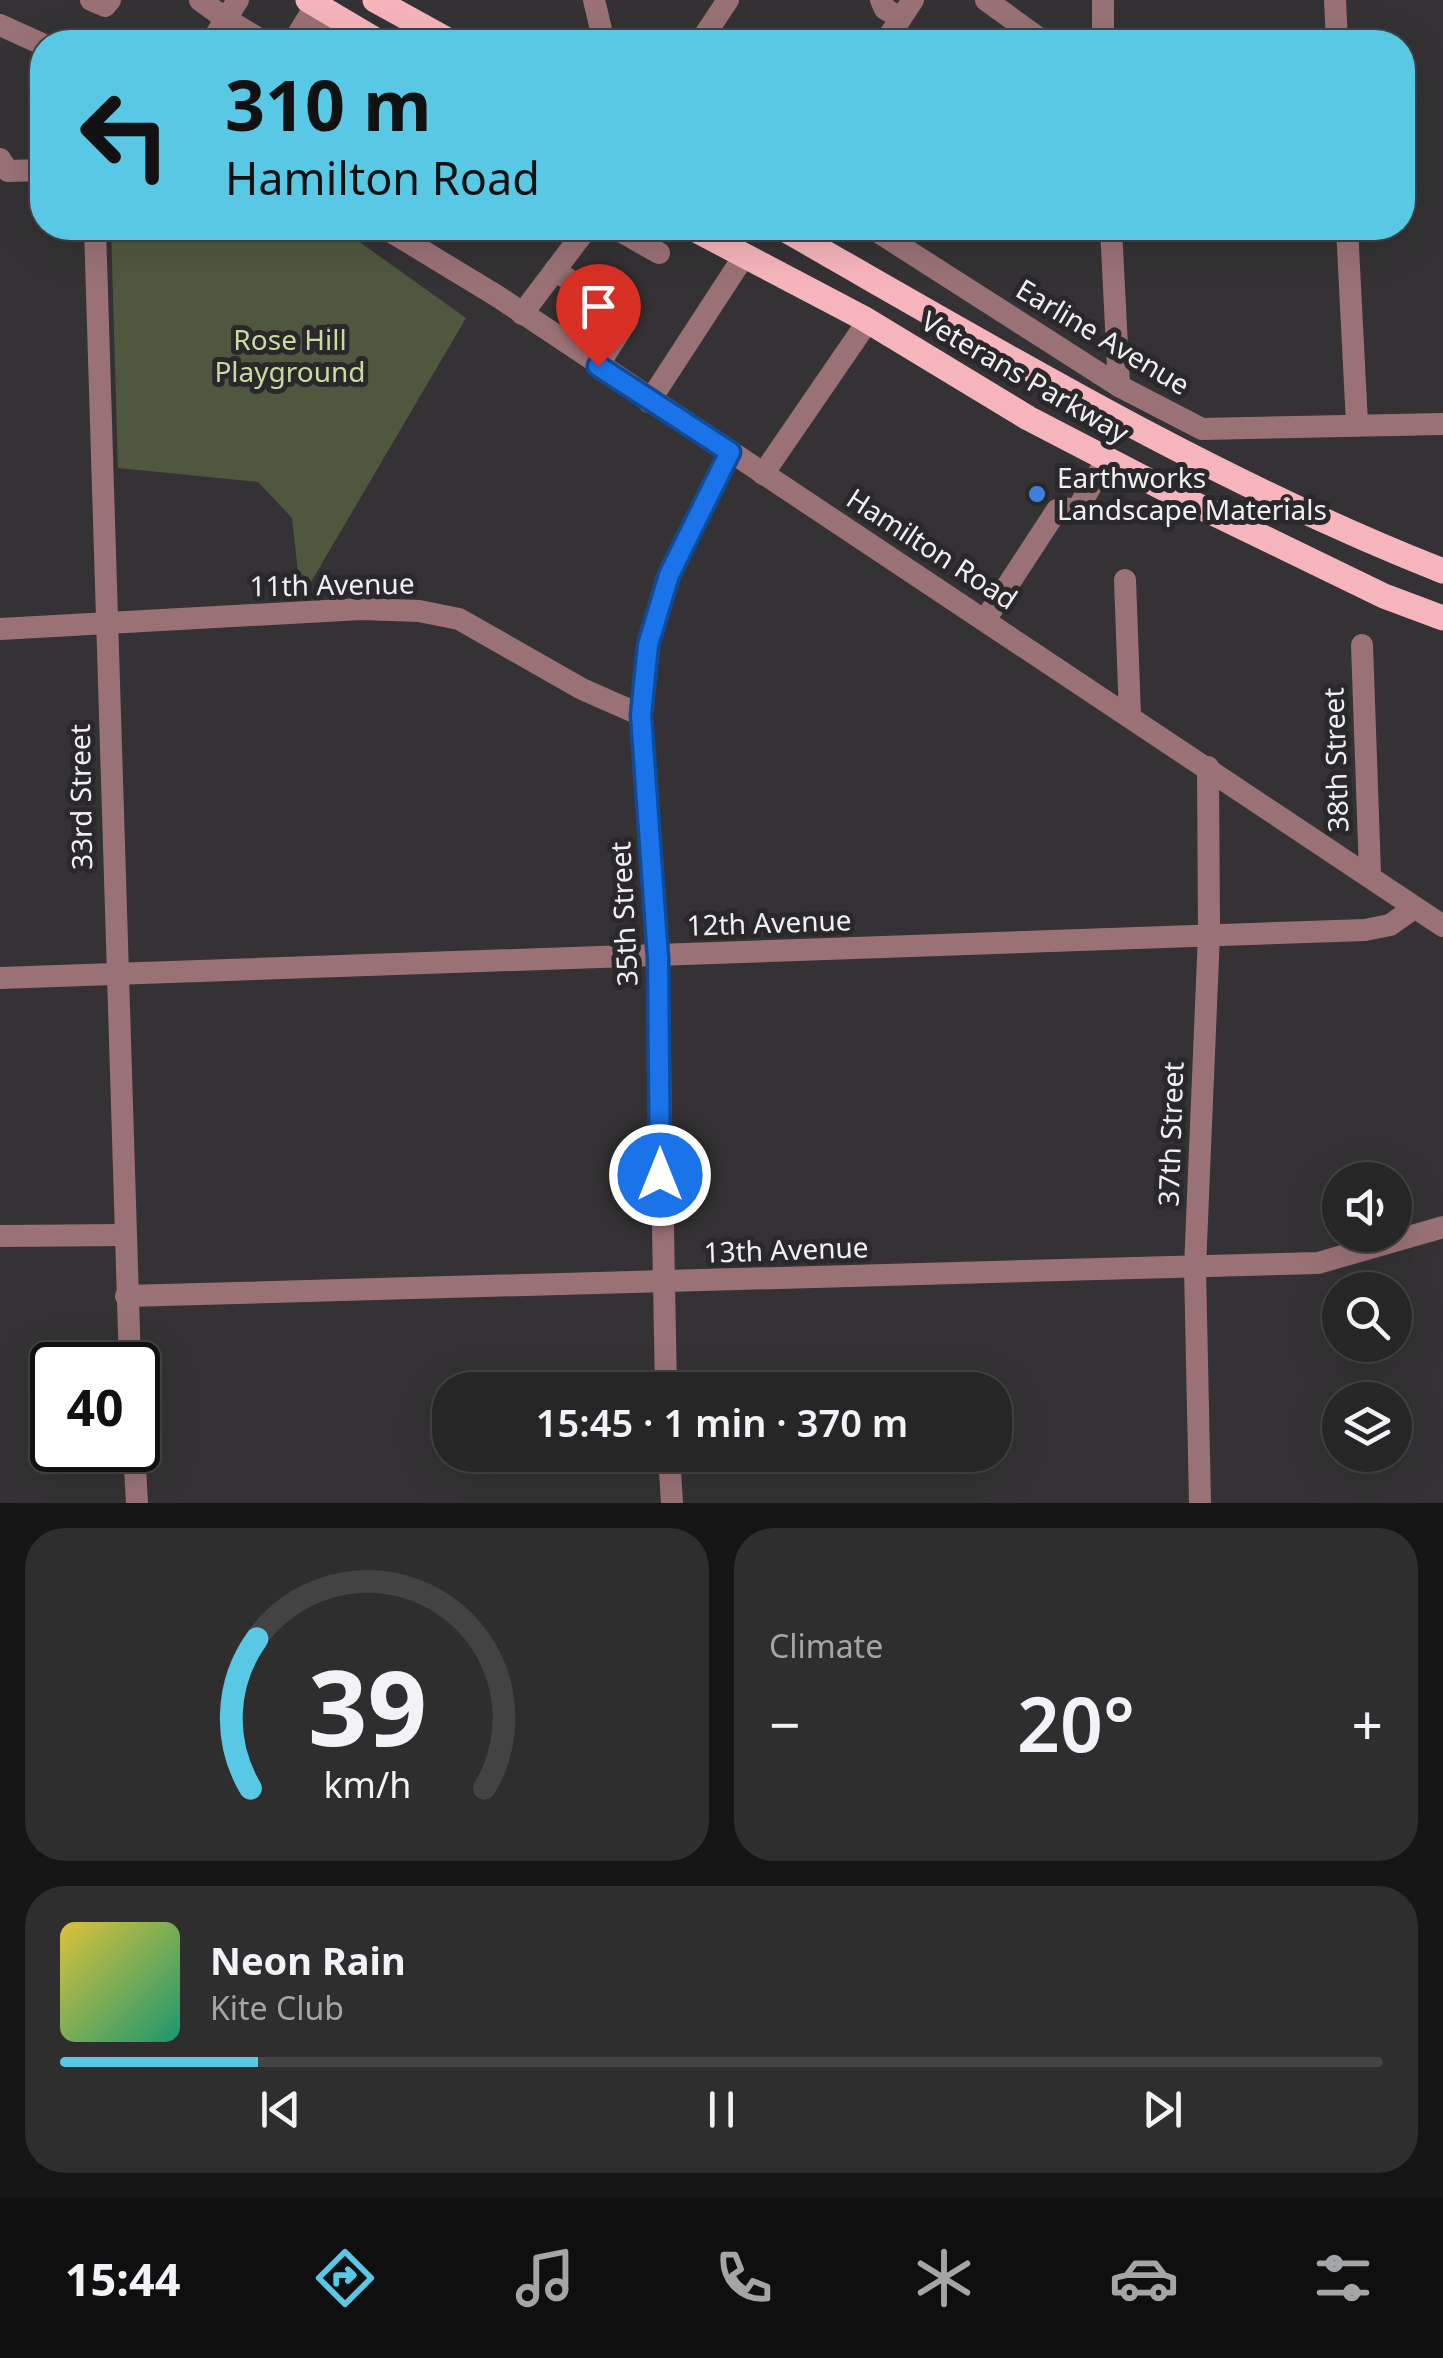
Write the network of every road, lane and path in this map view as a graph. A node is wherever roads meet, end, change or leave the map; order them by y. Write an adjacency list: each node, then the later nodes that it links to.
1 (91, 0): 2 (street)
2 (110, 0)
3 (200, 0): 12 (street)
4 (376, 0): 16 (main road)
5 (401, 0): 16 (main road)
6 (594, 0): 20 (street)
7 (728, 0): 21 (street)
8 (881, 0): 13 (street)
9 (986, 0): 23 (street)
10 (1103, 0): 24 (street)
11 (1335, 0): 25 (street)
12 (232, 9): 17 (street)
13 (908, 9): 22 (street)
14 (306, 18): 18 (main road)
15 (0, 25): 26 (street)
16 (426, 28): 19 (main road)
17 (252, 30)
18 (331, 30)
19 (430, 30)
20 (601, 30)
21 (708, 30)
22 (893, 30)
23 (1027, 30)
24 (1104, 30)
25 (1337, 30)
26 (30, 39)
27 (0, 159): 28 (street)
28 (30, 170)
29 (95, 240): 55 (street, 33rd Street)
30 (405, 240): 41 (street, Hamilton Road)
31 (577, 240): 40 (street)
32 (635, 240): 38 (street)
33 (714, 240): 39 (main road, Veterans Parkway)
34 (803, 240): 51 (main road, Veterans Parkway)
35 (891, 240): 44 (street, Earline Avenue)
36 (1112, 240): 44 (street)
37 (1348, 240): 46 (street)
38 (659, 254)
39 (744, 256): 42 (main road, Veterans Parkway); 45 (street)
40 (554, 270): 41 (street); 43 (street)
41 (522, 314): 43 (street, Hamilton Road)
42 (868, 322): 49 (main road, Veterans Parkway); 50 (street)
43 (598, 366): 45 (street, Hamilton Road)
44 (1118, 386): 46 (street, Earline Avenue)
45 (649, 402): 48 (street, Hamilton Road)
46 (1358, 423): 47 (street, Earline Avenue)
47 (1443, 424)
48 (730, 452): 50 (street, Hamilton Road); 58 (street, 35th Street)
49 (1107, 460): 53 (main road, Veterans Parkway); 54 (street)
50 (763, 474): 54 (street, Hamilton Road)
51 (1443, 571)
52 (1125, 580): 59 (street)
53 (1443, 618)
54 (985, 620): 59 (street, Hamilton Road)
55 (107, 625): 56 (street, 11th Avenue); 58 (street, 11th Avenue); 66 (street, 33rd Street)
56 (0, 629)
57 (1362, 644): 61 (street, 38th Street)
58 (641, 715): 65 (street, 35th Street)
59 (1130, 716): 60 (street, Hamilton Road)
60 (1208, 767): 61 (street, Hamilton Road); 64 (street, 37th Street)
61 (1370, 874): 62 (street, Hamilton Road)
62 (1414, 908): 63 (street, Hamilton Road); 64 (street, 12th Avenue)
63 (1443, 926)
64 (1209, 934): 65 (street, 12th Avenue); 71 (street, 37th Street)
65 (658, 958): 66 (street, 12th Avenue); 72 (street, 35th Street)
66 (115, 974): 67 (street, 12th Avenue); 69 (street, 33rd Street)
67 (0, 978)
68 (1443, 1227): 71 (street, 13th Avenue)
69 (126, 1235): 70 (street); 73 (street, 33rd Street)
70 (0, 1236)
71 (1195, 1268): 72 (street, 13th Avenue); 80 (street, 37th Street)
72 (660, 1283): 73 (street, 13th Avenue); 75 (street, 35th Street)
73 (126, 1296): 74 (street, 33rd Street)
74 (129, 1342)
75 (665, 1372)
76 (135, 1472): 78 (street)
77 (670, 1472): 79 (street)
78 (137, 1503)
79 (672, 1503)
80 (1200, 1503)

